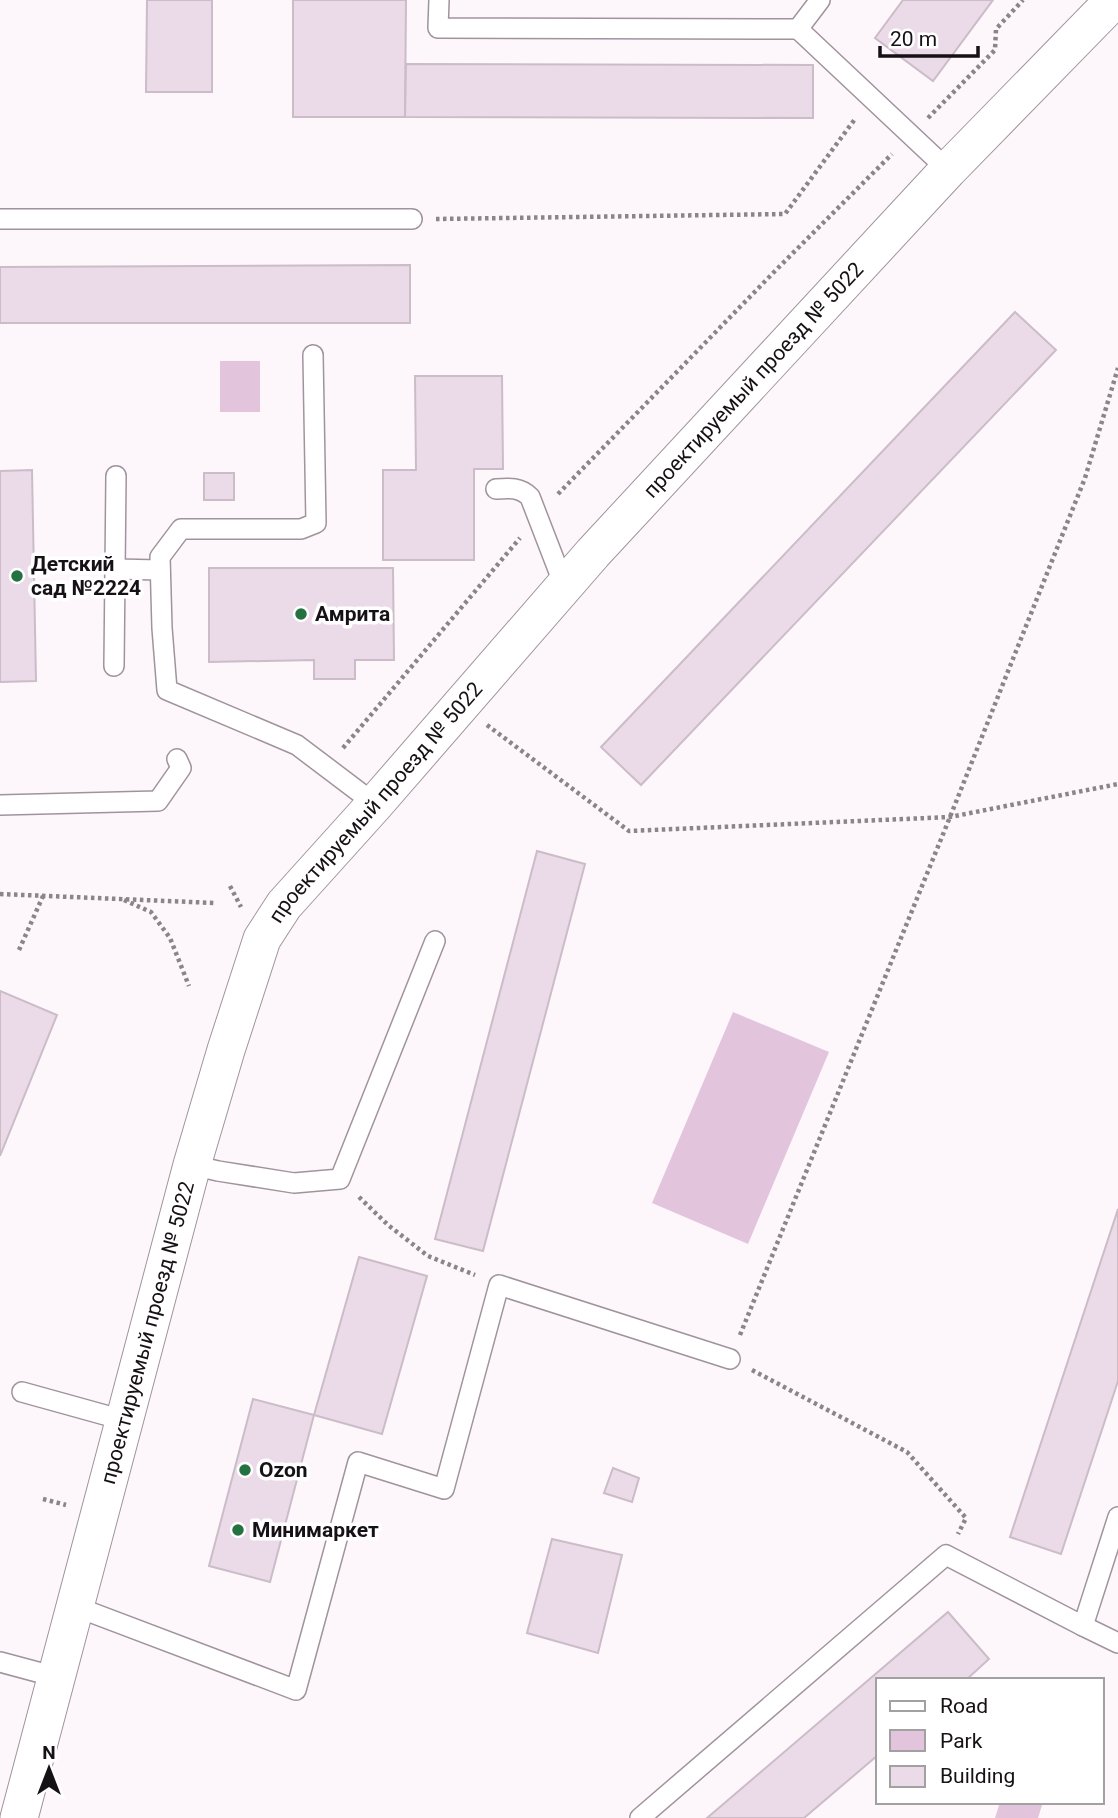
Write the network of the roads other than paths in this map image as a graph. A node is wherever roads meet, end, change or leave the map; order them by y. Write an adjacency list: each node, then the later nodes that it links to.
1 (439, 0): 4 (lane)
2 (820, 0): 4 (lane)
3 (1114, 0): 5 (street, проектируемый проезд № 5022)
4 (799, 29): 5 (lane)
5 (948, 170): 13 (street, проектируемый проезд № 5022)
6 (0, 219): 7 (lane)
7 (412, 219)
8 (313, 355): 12 (lane)
9 (116, 476): 11 (lane)
10 (496, 489): 13 (lane)
11 (115, 569): 12 (lane); 14 (lane)
12 (160, 570): 16 (lane)
13 (564, 585): 16 (street, проектируемый проезд № 5022)
14 (114, 666)
15 (177, 759): 17 (lane)
16 (375, 804): 19 (street, проектируемый проезд № 5022)
17 (0, 805)
18 (435, 940): 19 (lane)
19 (192, 1165): 22 (street, проектируемый проезд № 5022)
20 (730, 1359): 24 (lane)
21 (22, 1392): 22 (lane)
22 (124, 1420): 24 (street, проектируемый проезд № 5022)
23 (1118, 1517): 25 (lane)
24 (74, 1606): 28 (street, проектируемый проезд № 5022)
25 (1083, 1626): 26 (lane); 30 (lane)
26 (1118, 1643)
27 (0, 1662): 28 (lane)
28 (56, 1677): 29 (street, проектируемый проезд № 5022)
29 (19, 1818)
30 (640, 1818)

